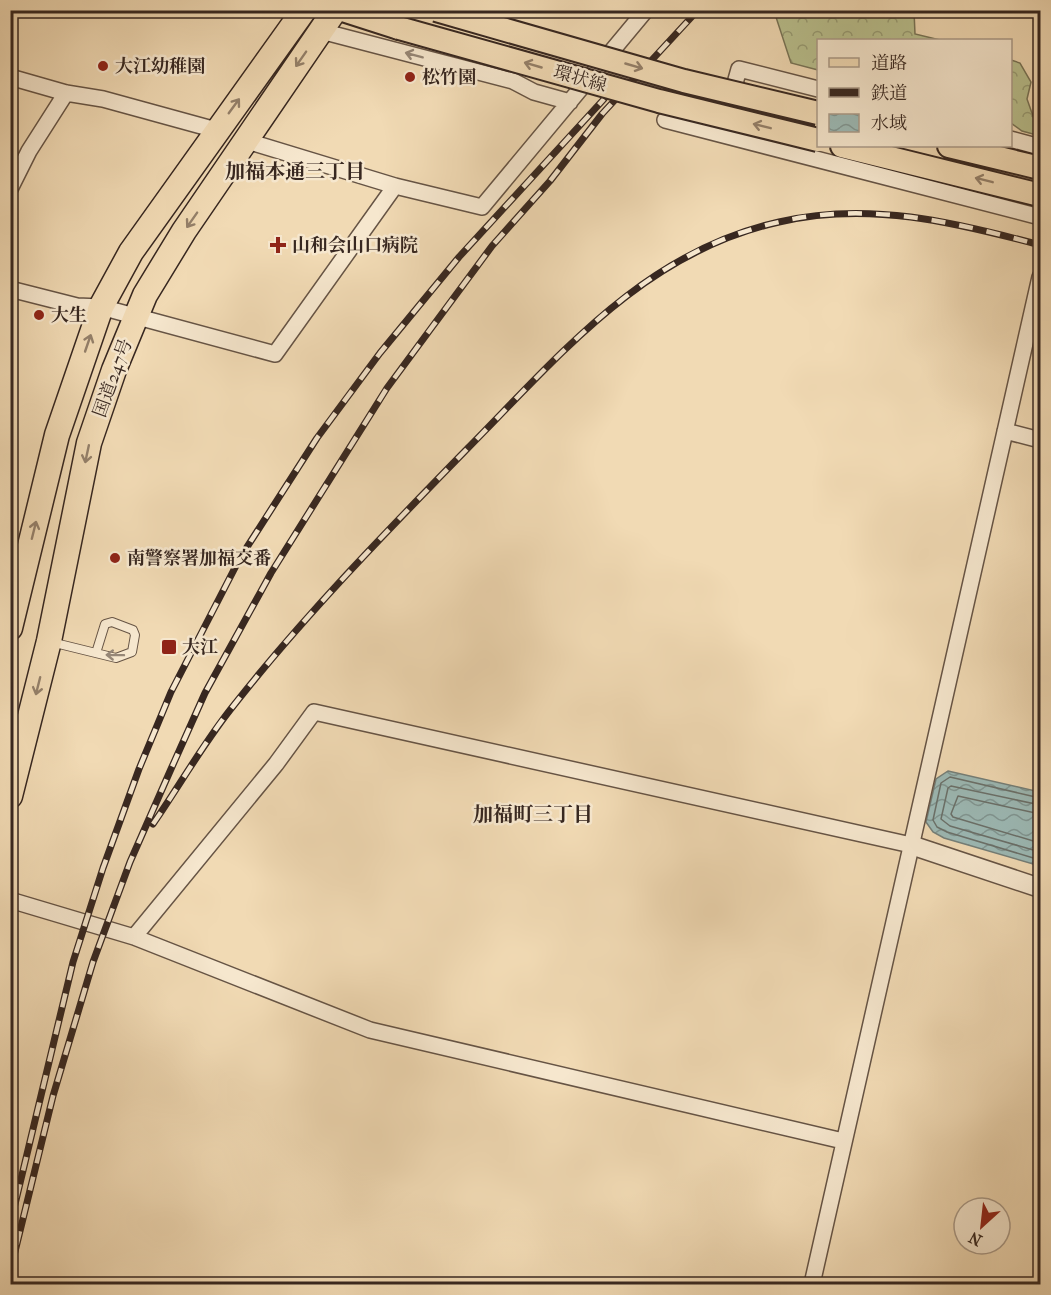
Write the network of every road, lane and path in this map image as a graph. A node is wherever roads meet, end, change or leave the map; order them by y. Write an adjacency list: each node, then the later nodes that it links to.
1 (304, 10): 13 (highway, 国道247号, one-way to 1)
2 (335, 10): 6 (highway, 国道247号)
3 (343, 10): 16 (main road, 環状線, one-way to 3, bridge)
4 (436, 10): 11 (main road, 環状線, one-way to 11, bridge)
5 (646, 10): 10 (street)
6 (321, 31): 10 (street, one-way to 6); 17 (highway, 国道247号, one-way to 17)
7 (10, 77): 9 (street)
8 (817, 89): 14 (street)
9 (66, 93): 13 (street); 23 (street)
10 (570, 102): 22 (street)
11 (817, 114)
12 (665, 120): 14 (street)
13 (216, 130): 28 (highway, 国道247号)
14 (721, 135): 25 (street)
15 (1012, 139): 20 (street)
16 (817, 140)
17 (247, 141): 22 (street); 29 (highway, 国道247号, one-way to 29)
18 (846, 147): 24 (main road, one-way to 18)
19 (953, 147): 21 (main road)
20 (1041, 147)
21 (1041, 168)
22 (395, 186): 29 (street)
23 (10, 189)
24 (1041, 195)
25 (1041, 217)
26 (1041, 277): 30 (street)
27 (10, 289): 28 (street)
28 (101, 307): 29 (street); 32 (highway, 国道247号, one-way to 28)
29 (135, 318): 33 (highway, 国道247号, one-way to 33)
30 (1005, 431): 31 (street); 36 (street)
31 (1041, 440)
32 (10, 627)
33 (49, 641): 34 (lane); 35 (highway, 国道247号, one-way to 35)
34 (96, 653): 34 (lane, one-way to 34)
35 (10, 796)
36 (911, 845): 37 (street); 39 (street); 40 (street)
37 (1041, 888)
38 (10, 900): 39 (street)
39 (134, 937): 40 (street)
40 (843, 1141): 41 (street)
41 (812, 1284)

